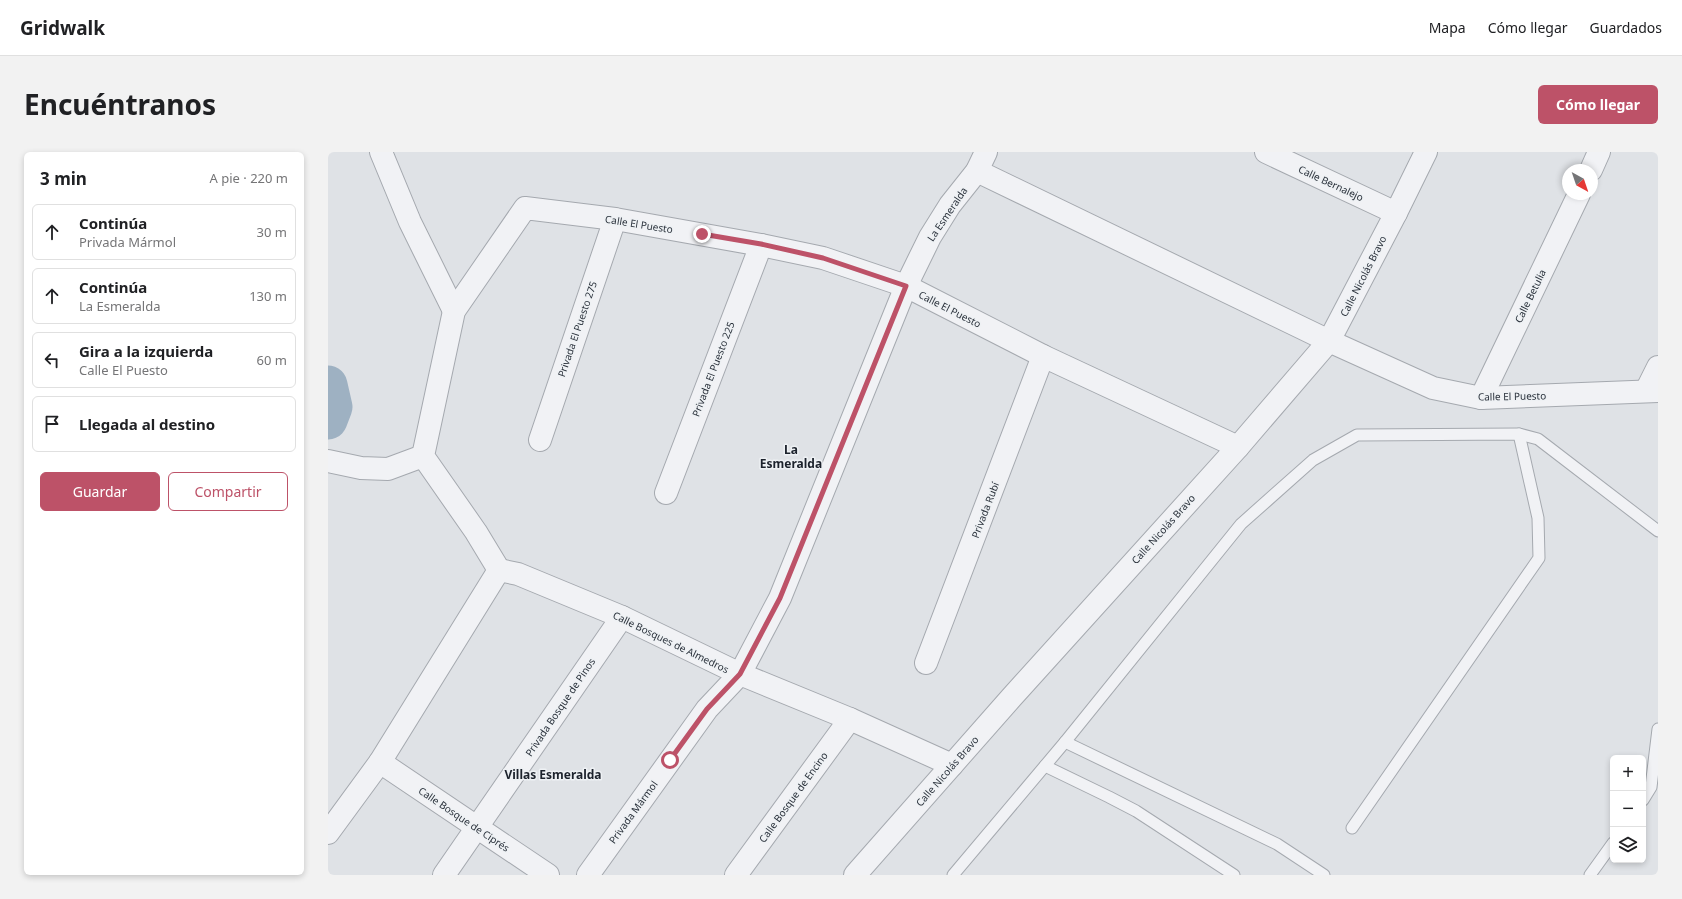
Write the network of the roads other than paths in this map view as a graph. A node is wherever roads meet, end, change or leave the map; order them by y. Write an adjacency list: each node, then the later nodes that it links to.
1 (380, 152): 12 (street)
2 (1266, 152): 8 (street, Calle Bernalejo)
3 (1426, 152): 8 (street, Calle Nicolás Bravo)
4 (1599, 152): 6 (street)
5 (982, 161): 11 (street, La Esmeralda); 13 (street, Calle El Puesto)
6 (1593, 164)
7 (1576, 200): 17 (street, Calle Betulia)
8 (1396, 213): 13 (street, Calle Nicolás Bravo)
9 (614, 219): 10 (street, Calle El Puesto); 12 (street, Calle El Puesto); 19 (street, Privada El Puesto 275)
10 (761, 244): 11 (street, Calle El Puesto); 23 (street, Privada El Puesto 225)
11 (906, 286): 14 (street, Calle El Puesto); 28 (street, La Esmeralda)
12 (454, 311): 21 (street)
13 (1329, 342): 17 (street, Calle El Puesto); 20 (street, Calle Nicolás Bravo)
14 (1043, 356): 20 (street, Calle El Puesto); 27 (street, Privada Rubí)
15 (1658, 367): 16 (street)
16 (1652, 391): 17 (street, Calle El Puesto)
17 (1480, 398)
18 (1519, 434): 24 (lane); 31 (lane); 37 (lane)
19 (540, 440)
20 (1238, 447): 33 (street, Calle Nicolás Bravo)
21 (423, 456): 22 (street); 25 (street)
22 (328, 461)
23 (666, 493)
24 (1658, 531)
25 (499, 570): 26 (street, Calle Bosques de Almedros); 32 (street)
26 (622, 617): 28 (street, Calle Bosques de Almedros); 36 (street, Privada Bosque de Pinos)
27 (926, 663)
28 (740, 674): 29 (street, Calle Bosques de Almedros); 42 (street, Privada Mármol)
29 (850, 719): 33 (street, Calle Bosques de Almedros); 43 (street, Calle Bosque de Encino)
30 (1658, 729): 35 (lane)
31 (1065, 742): 34 (lane); 47 (lane)
32 (380, 762): 36 (street, Calle Bosque de Ciprés); 38 (street)
33 (952, 764): 44 (street, Calle Nicolás Bravo)
34 (1045, 766): 45 (lane); 46 (lane)
35 (1646, 795)
36 (478, 828): 40 (street, Privada Bosque de Pinos); 41 (street, Calle Bosque de Ciprés)
37 (1352, 828)
38 (328, 833)
39 (1610, 847): 48 (lane)
40 (444, 875)
41 (548, 875)
42 (588, 875)
43 (736, 875)
44 (855, 875)
45 (953, 875)
46 (1234, 875)
47 (1324, 875)
48 (1590, 875)

